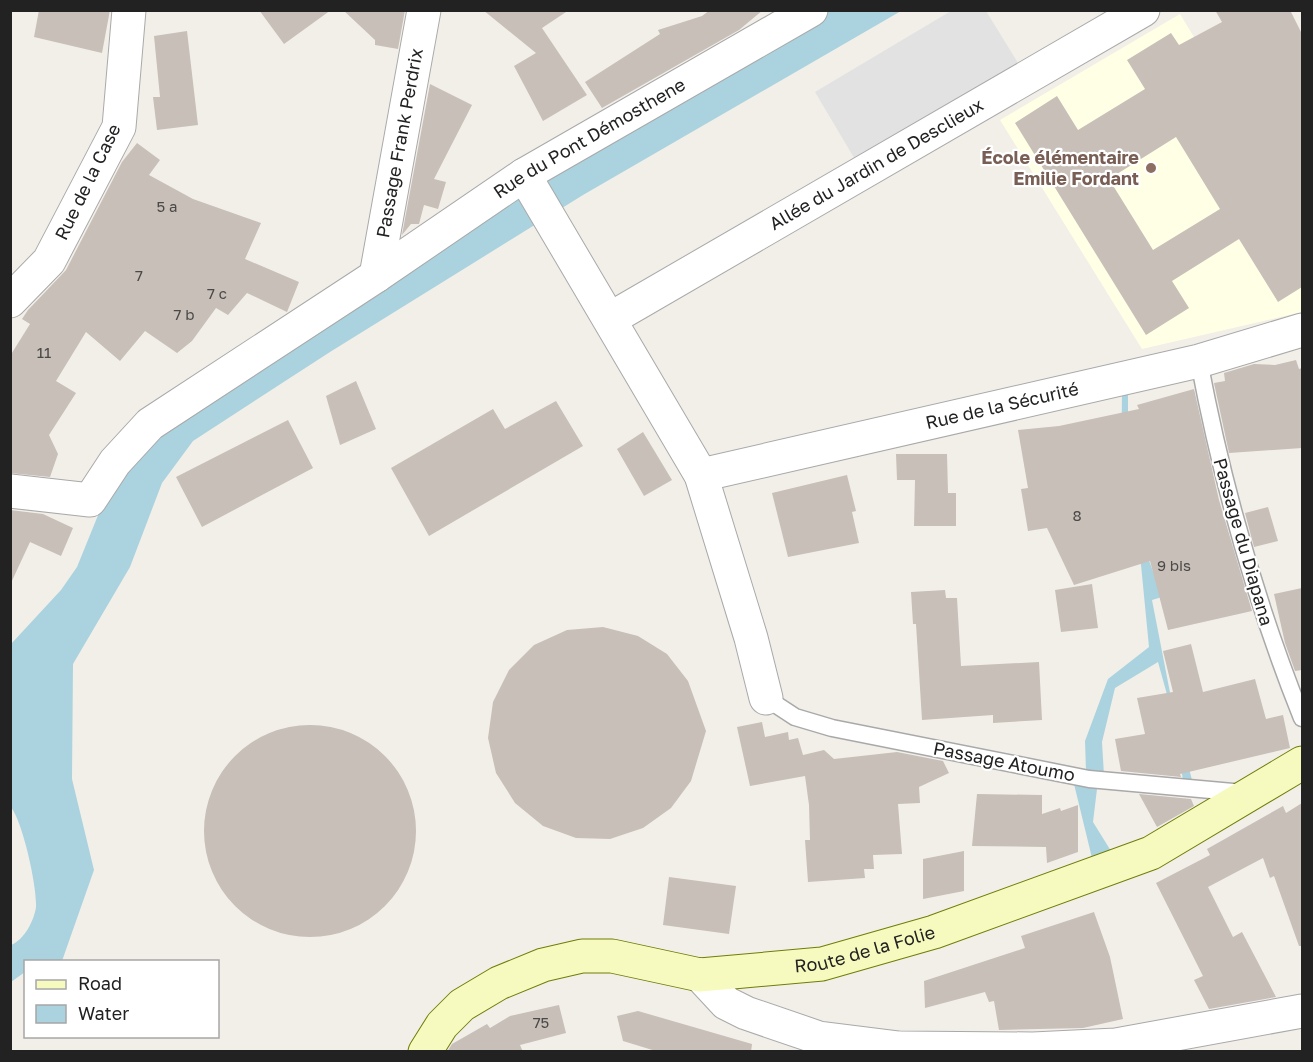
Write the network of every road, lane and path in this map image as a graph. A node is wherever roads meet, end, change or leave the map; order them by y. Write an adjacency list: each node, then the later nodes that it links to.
1 (129, 10): 7 (street, Rue de la Case)
2 (424, 10): 6 (street, Passage Frank Perdrix)
3 (811, 10): 5 (street, Rue du Pont Démosthene)
4 (1143, 10): 8 (street, Allée du Jardin de Desclieux)
5 (524, 175): 6 (street, Rue du Pont Démosthene); 8 (street)
6 (376, 276): 12 (street, Rue du Pont Démosthene)
7 (10, 301)
8 (610, 318): 11 (street)
9 (1302, 330): 10 (street, Rue de la Sécurité)
10 (1199, 361): 11 (street, Rue de la Sécurité); 14 (lane, Passage du Diapana)
11 (701, 475): 13 (street)
12 (10, 491)
13 (766, 698): 16 (lane, Passage Atoumo)
14 (1302, 718)
15 (1302, 764): 16 (street, Route de la Folie)
16 (1251, 794): 17 (street, Route de la Folie)
17 (700, 975): 18 (street); 19 (street, Route de la Folie)
18 (1302, 1011)
19 (425, 1052)

